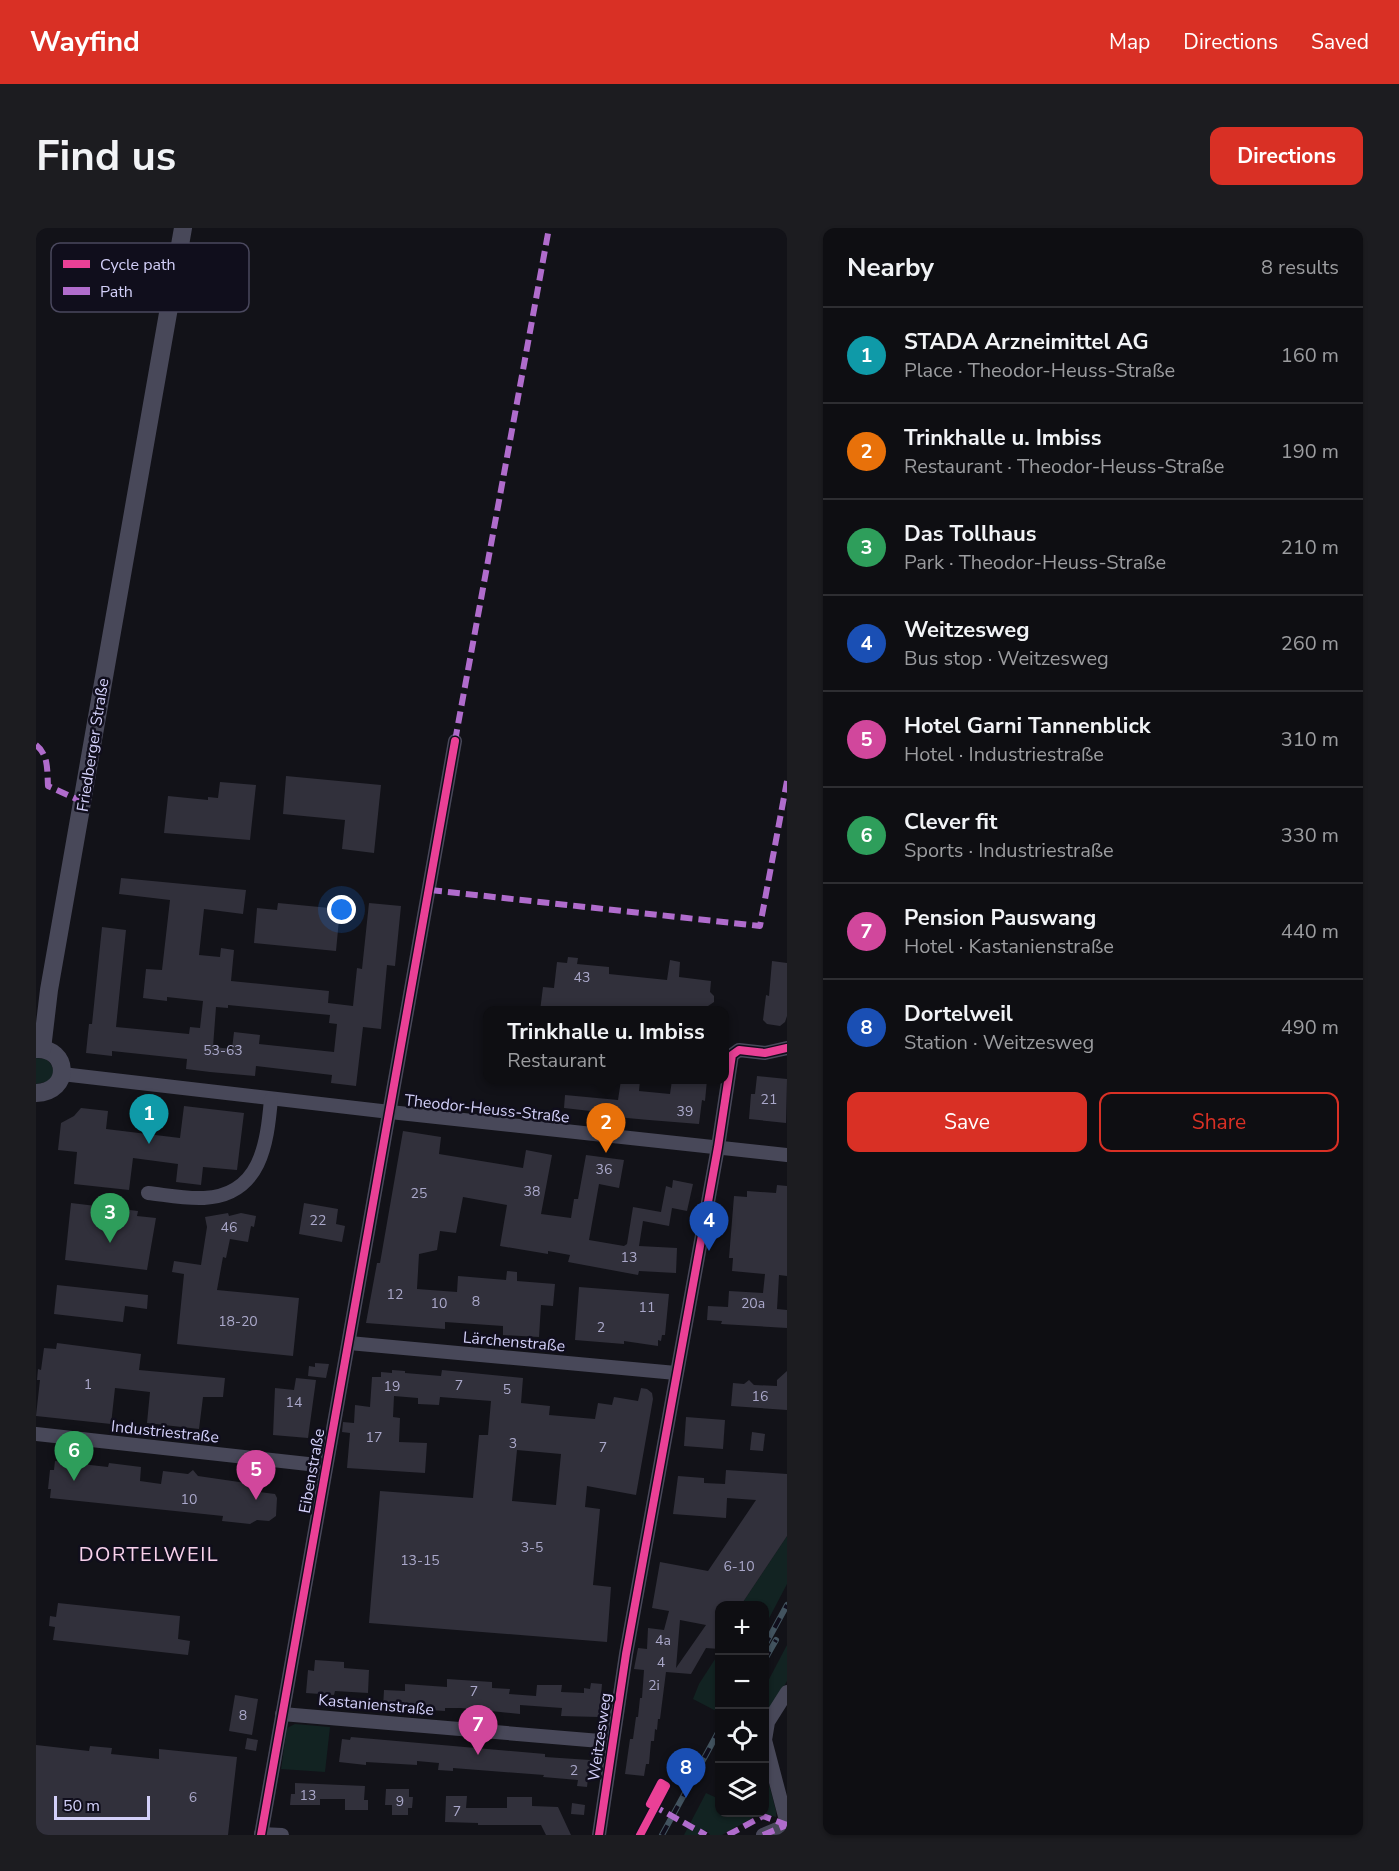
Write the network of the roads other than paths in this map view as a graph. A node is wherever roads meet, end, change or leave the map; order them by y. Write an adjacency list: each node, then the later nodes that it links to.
1 (183, 228): 2 (street, Friedberger Straße)
2 (180, 243)
3 (168, 312): 6 (street, Friedberger Straße)
4 (455, 741): 12 (street, Theodor-Heuss-Straße)
5 (787, 1048): 8 (street)
6 (39, 1049): 7 (street)
7 (62, 1074): 10 (street); 11 (street, Theodor-Heuss-Straße)
8 (729, 1075)
9 (728, 1084): 13 (street)
10 (36, 1093)
11 (271, 1099): 12 (street, Theodor-Heuss-Straße); 15 (street)
12 (390, 1112): 13 (street, Theodor-Heuss-Straße); 16 (street, Eibenstraße)
13 (718, 1147): 14 (street, Theodor-Heuss-Straße); 17 (street, Weitzesweg)
14 (787, 1155)
15 (148, 1193)
16 (349, 1343): 17 (street, Lärchenstraße); 19 (street, Eibenstraße)
17 (676, 1373): 22 (street, Weitzesweg)
18 (36, 1434): 19 (street, Industriestraße)
19 (326, 1466): 21 (street, Eibenstraße)
20 (787, 1692): 23 (street)
21 (282, 1714): 22 (street, Kastanienstraße); 24 (street, Eibenstraße)
22 (612, 1742): 26 (street, Weitzesweg)
23 (787, 1825): 27 (street)
24 (261, 1835): 25 (street)
25 (282, 1835)
26 (599, 1835)
27 (763, 1835)

